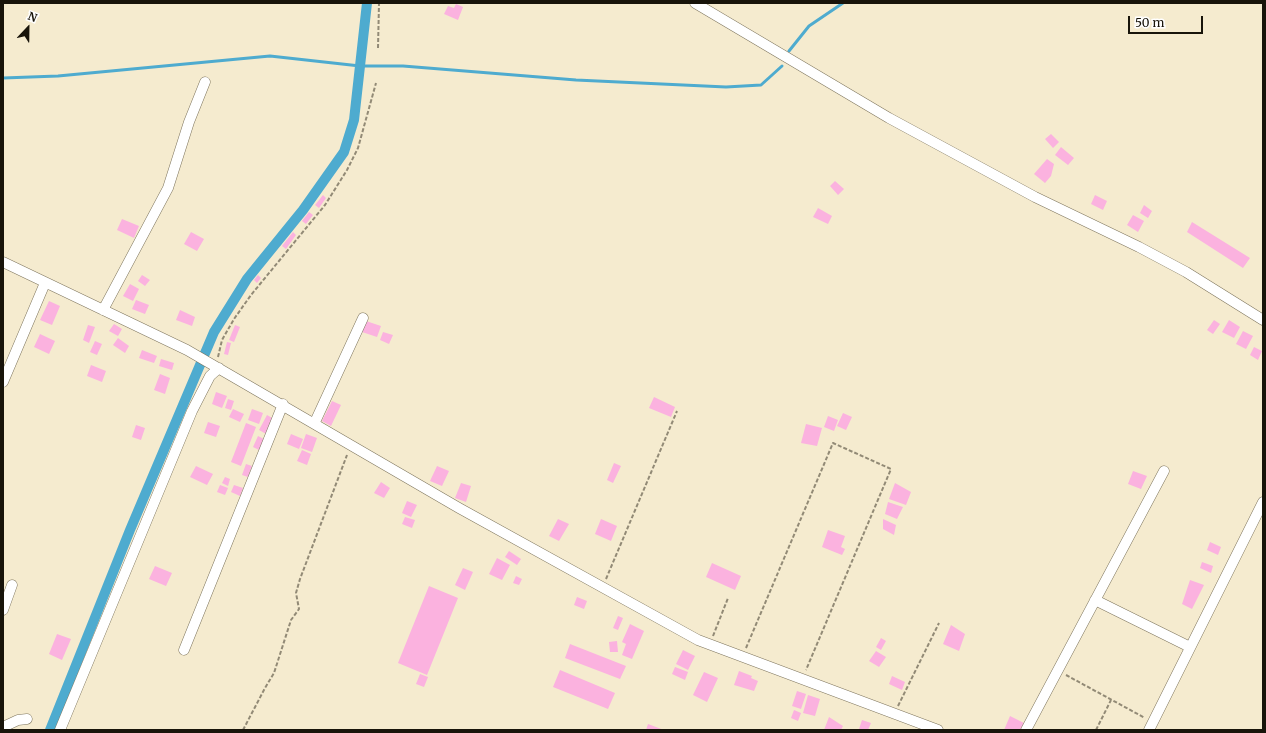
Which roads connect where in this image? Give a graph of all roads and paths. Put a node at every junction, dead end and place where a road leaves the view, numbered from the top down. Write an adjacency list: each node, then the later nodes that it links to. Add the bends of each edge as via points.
1 (379, 3): 3 (path)
2 (695, 3): 10 (street, via 889,118 1035,197 1186,272)
3 (378, 48)
4 (205, 82): 8 (street, via 168,188)
5 (376, 83): 11 (path, via 358,148 347,170 325,205 234,319 222,340)
6 (3, 262): 7 (street)
7 (45, 283): 8 (street); 12 (street)
8 (103, 310): 11 (street, via 187,350)
9 (363, 318): 15 (street)
10 (1263, 320)
11 (216, 367): 13 (street); 36 (street, via 192,411)
12 (3, 382)
13 (283, 404): 15 (street); 27 (street)
14 (677, 411): 20 (path)
15 (315, 422): 16 (street)
16 (351, 444): 20 (street, via 459,508); 37 (path, via 300,579 296,593 299,609 291,620 274,673)
17 (1164, 471): 22 (street)
18 (1263, 502): 26 (street)
19 (12, 585): 23 (street)
20 (603, 586): 25 (street)
21 (728, 598): 25 (path)
22 (1095, 600): 26 (street); 29 (street)
23 (3, 610)
24 (939, 623): 32 (path)
25 (709, 644): 28 (street)
26 (1190, 647): 34 (street)
27 (184, 650)
28 (742, 656): 30 (street); 30 (path, via 832,443 891,469)
29 (1057, 671): 31 (path); 39 (street)
30 (802, 678): 32 (street)
31 (1111, 700): 34 (path); 40 (path)
32 (894, 713): 38 (street)
33 (27, 719): 35 (street)
34 (1151, 726)
35 (3, 727)
36 (60, 730)
37 (243, 730)
38 (938, 730)
39 (1026, 730)
40 (1096, 730)

